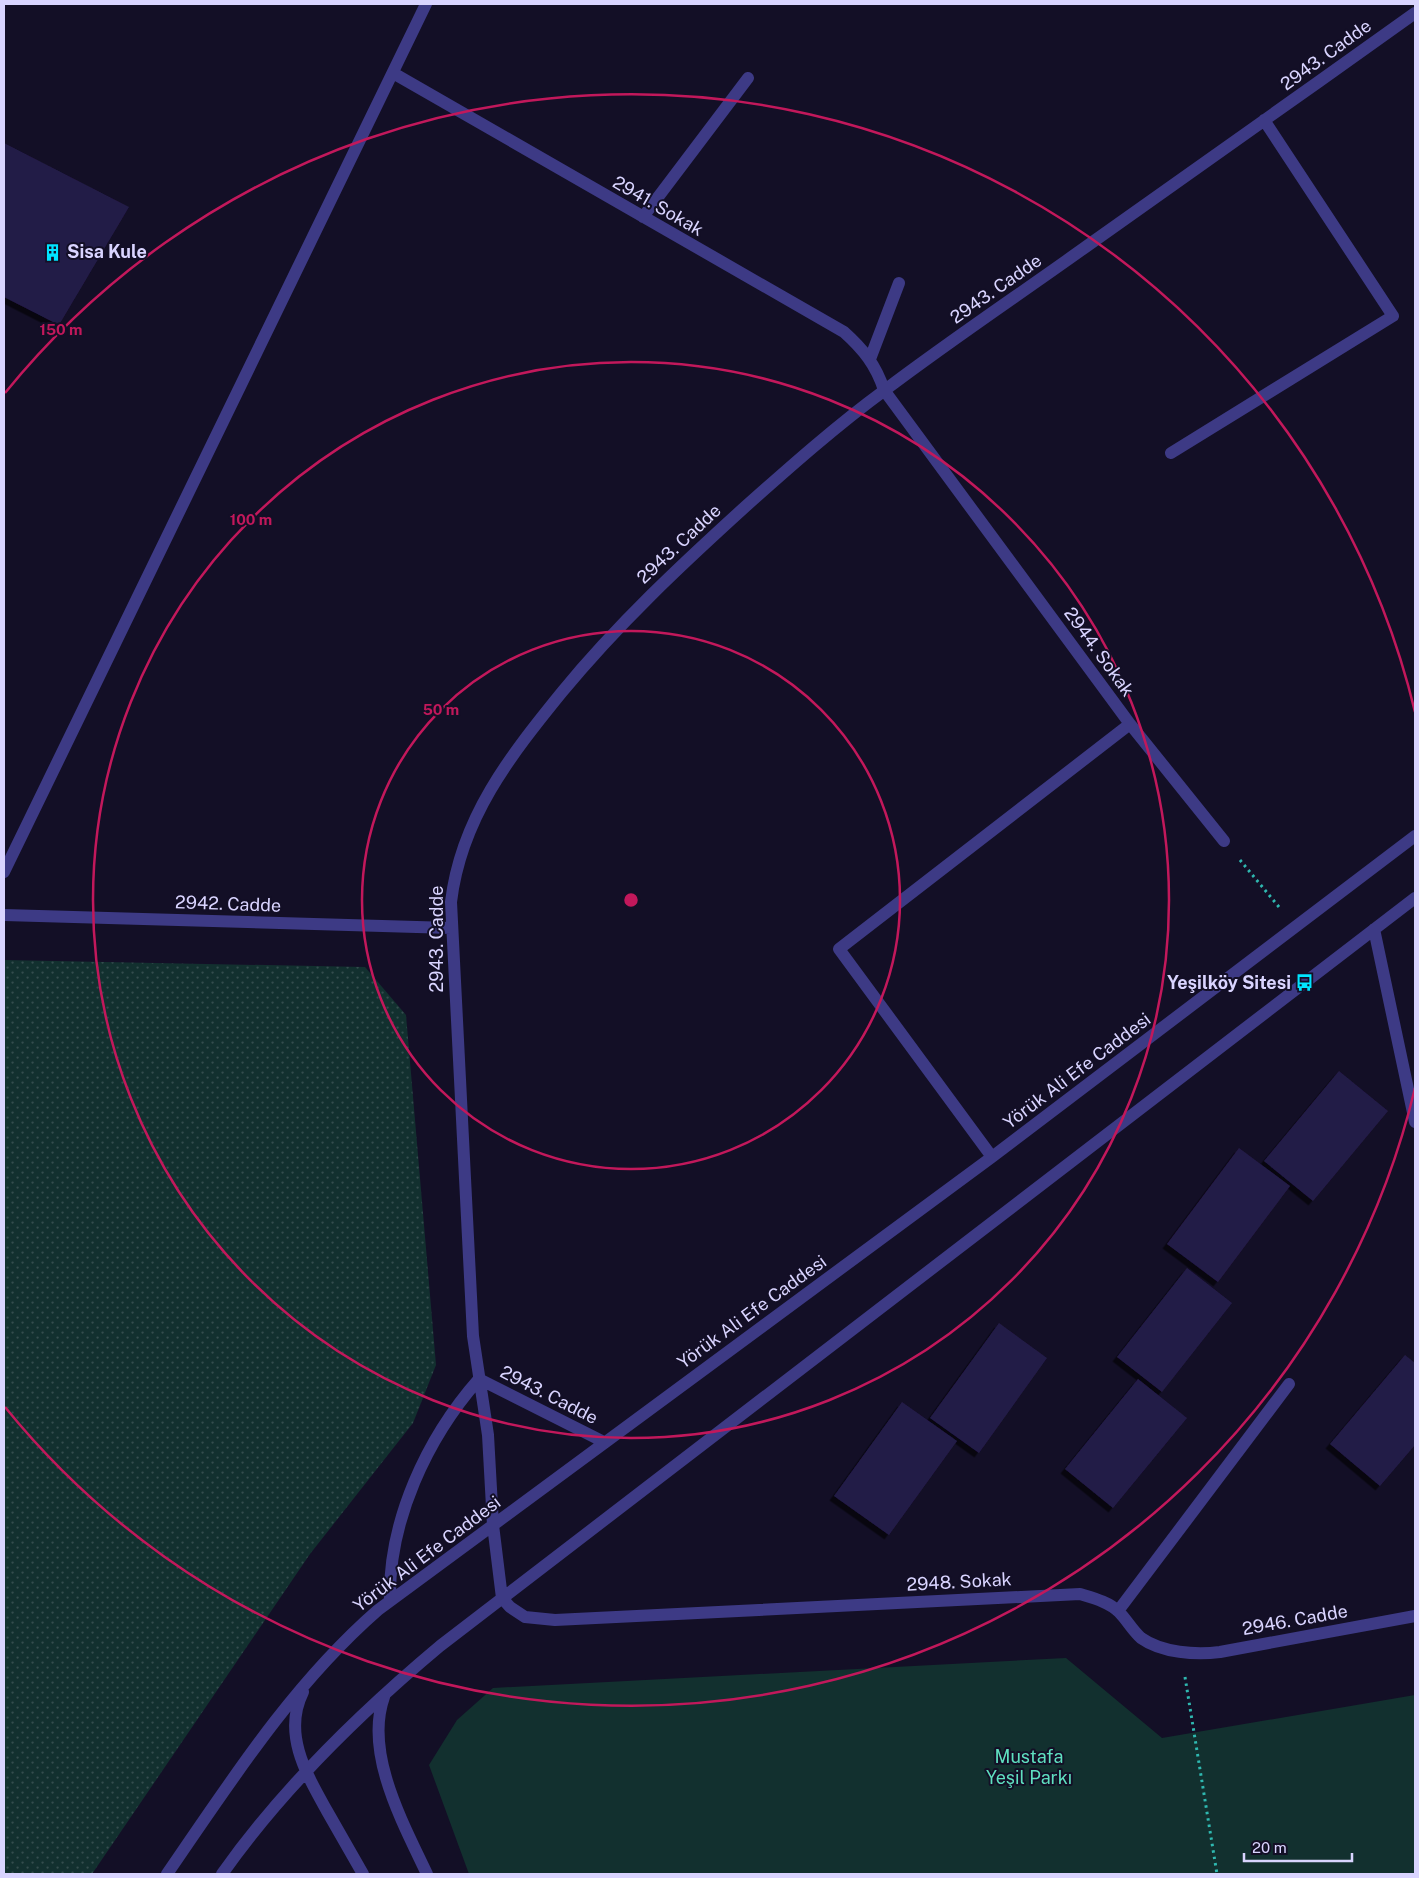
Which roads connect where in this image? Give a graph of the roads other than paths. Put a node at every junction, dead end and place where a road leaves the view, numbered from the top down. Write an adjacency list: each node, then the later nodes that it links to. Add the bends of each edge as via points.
1 (426, 4): 3 (street)
2 (1415, 12): 5 (street, 2943. Cadde)
3 (393, 73): 6 (street, 2941. Sokak); 14 (street)
4 (748, 78): 6 (street)
5 (1264, 120): 9 (street, 2943. Cadde); 10 (street, via 1393,316)
6 (643, 218): 8 (street, 2941. Sokak, via 844,332)
7 (899, 283): 8 (street)
8 (870, 359): 9 (street, 2941. Sokak)
9 (884, 390): 11 (street, 2944. Sokak); 17 (street, 2943. Cadde, via 777,479 638,606 527,734 499,774 465,842 455,871)
10 (1171, 453)
11 (1130, 724): 13 (street, 2944. Sokak); 20 (street, via 839,948)
12 (1415, 836): 20 (street, Yörük Ali Efe Caddesi)
13 (1224, 841)
14 (4, 872)
15 (1415, 898): 18 (street)
16 (4, 915): 17 (street, 2942. Cadde)
17 (451, 928): 21 (street, 2943. Cadde, via 473,1336)
18 (1374, 930): 19 (street); 25 (street)
19 (1415, 1122)
20 (992, 1157): 23 (street, Yörük Ali Efe Caddesi)
21 (479, 1379): 23 (street, 2943. Cadde); 24 (street, 2943. Cadde, via 488,1435); 26 (street, 2943. Cadde, via 444,1422 412,1490 397,1540)
22 (1289, 1384): 27 (street)
23 (604, 1442): 24 (street, Yörük Ali Efe Caddesi)
24 (493, 1525): 25 (street, 2943. Cadde); 26 (street, Yörük Ali Efe Caddesi)
25 (502, 1598): 27 (street, 2948. Sokak, via 525,1617 555,1620 1080,1594); 31 (street, via 440,1646)
26 (390, 1601): 30 (street, Yörük Ali Efe Caddesi, via 359,1627)
27 (1118, 1610): 29 (street, 2948. Sokak, via 1143,1639)
28 (1415, 1616): 29 (street, 2946. Cadde, via 1220,1652)
29 (1181, 1652)
30 (310, 1680): 32 (street, via 297,1706 295,1724); 33 (street, Yörük Ali Efe Caddesi, via 258,1742)
31 (384, 1696): 32 (street); 36 (street, via 377,1732 383,1764 397,1808)
32 (306, 1772): 34 (street); 35 (street)
33 (167, 1874)
34 (222, 1874)
35 (363, 1874)
36 (427, 1874)

